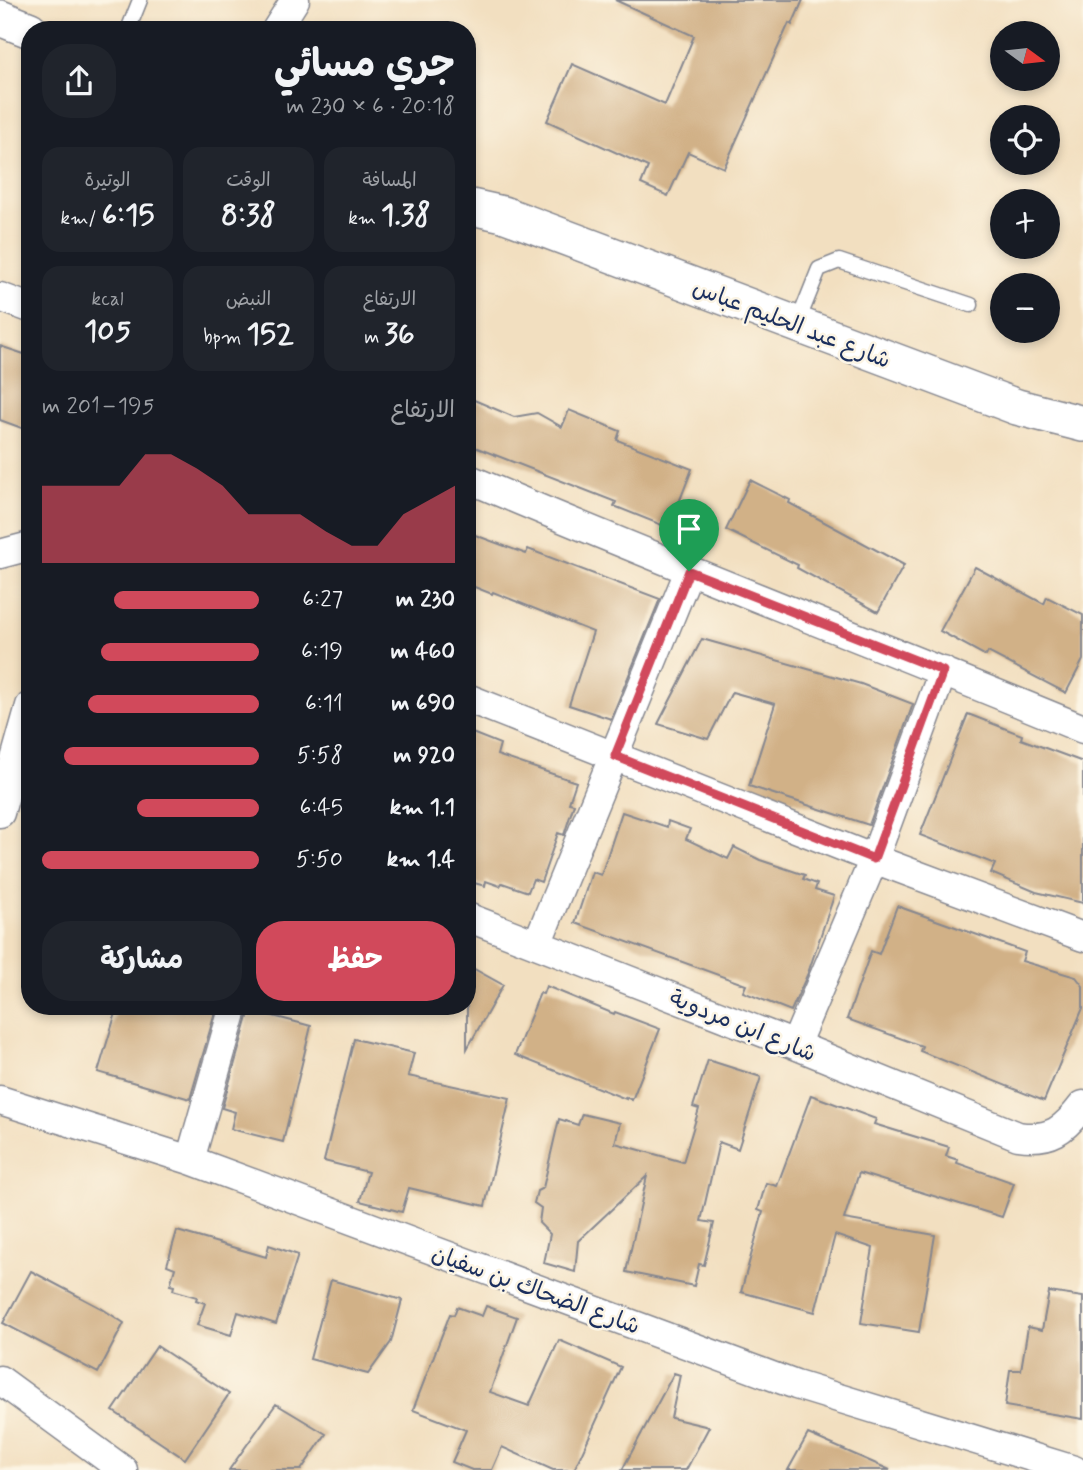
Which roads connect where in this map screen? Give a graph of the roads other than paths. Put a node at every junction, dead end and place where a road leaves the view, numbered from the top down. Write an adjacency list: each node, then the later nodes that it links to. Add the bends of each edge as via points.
1 (140, 0): 5 (lane)
2 (295, 0): 6 (street)
3 (304, 0): 7 (street)
4 (0, 18): 8 (street)
5 (132, 21)
6 (282, 21)
7 (298, 21)
8 (21, 26)
9 (476, 198): 11 (street, شارع عبد الحليم عباس)
10 (476, 208): 11 (street, شارع عبد الحليم عباس)
11 (503, 214): 15 (street, شارع عبد الحليم عباس)
12 (0, 297): 13 (street)
13 (21, 305)
14 (971, 305): 15 (lane, via 839,261 819,269)
15 (797, 325): 16 (street, شارع عبد الحليم عباس, via 1017,407)
16 (1083, 424)
17 (476, 482): 20 (street)
18 (21, 548): 19 (street)
19 (0, 554)
20 (689, 571): 21 (street); 25 (street)
21 (943, 671): 23 (street); 27 (street)
22 (476, 702): 25 (street)
23 (1083, 729)
24 (21, 743): 26 (street)
25 (615, 756): 27 (street); 30 (street)
26 (0, 813)
27 (874, 859): 29 (street); 32 (street)
28 (476, 920): 30 (street, شارع ابن مردوية)
29 (1083, 937)
30 (537, 944): 32 (street, شارع ابن مردوية)
31 (231, 1015): 35 (street)
32 (795, 1045): 34 (street, شارع ابن مردوية, via 1018,1136 1051,1135)
33 (0, 1100): 35 (street, شارع الضحاك بن سفيان)
34 (1083, 1105)
35 (190, 1160): 38 (street, شارع الضحاك بن سفيان, via 796,1385)
36 (0, 1380): 37 (street)
37 (123, 1470)
38 (1074, 1470)

